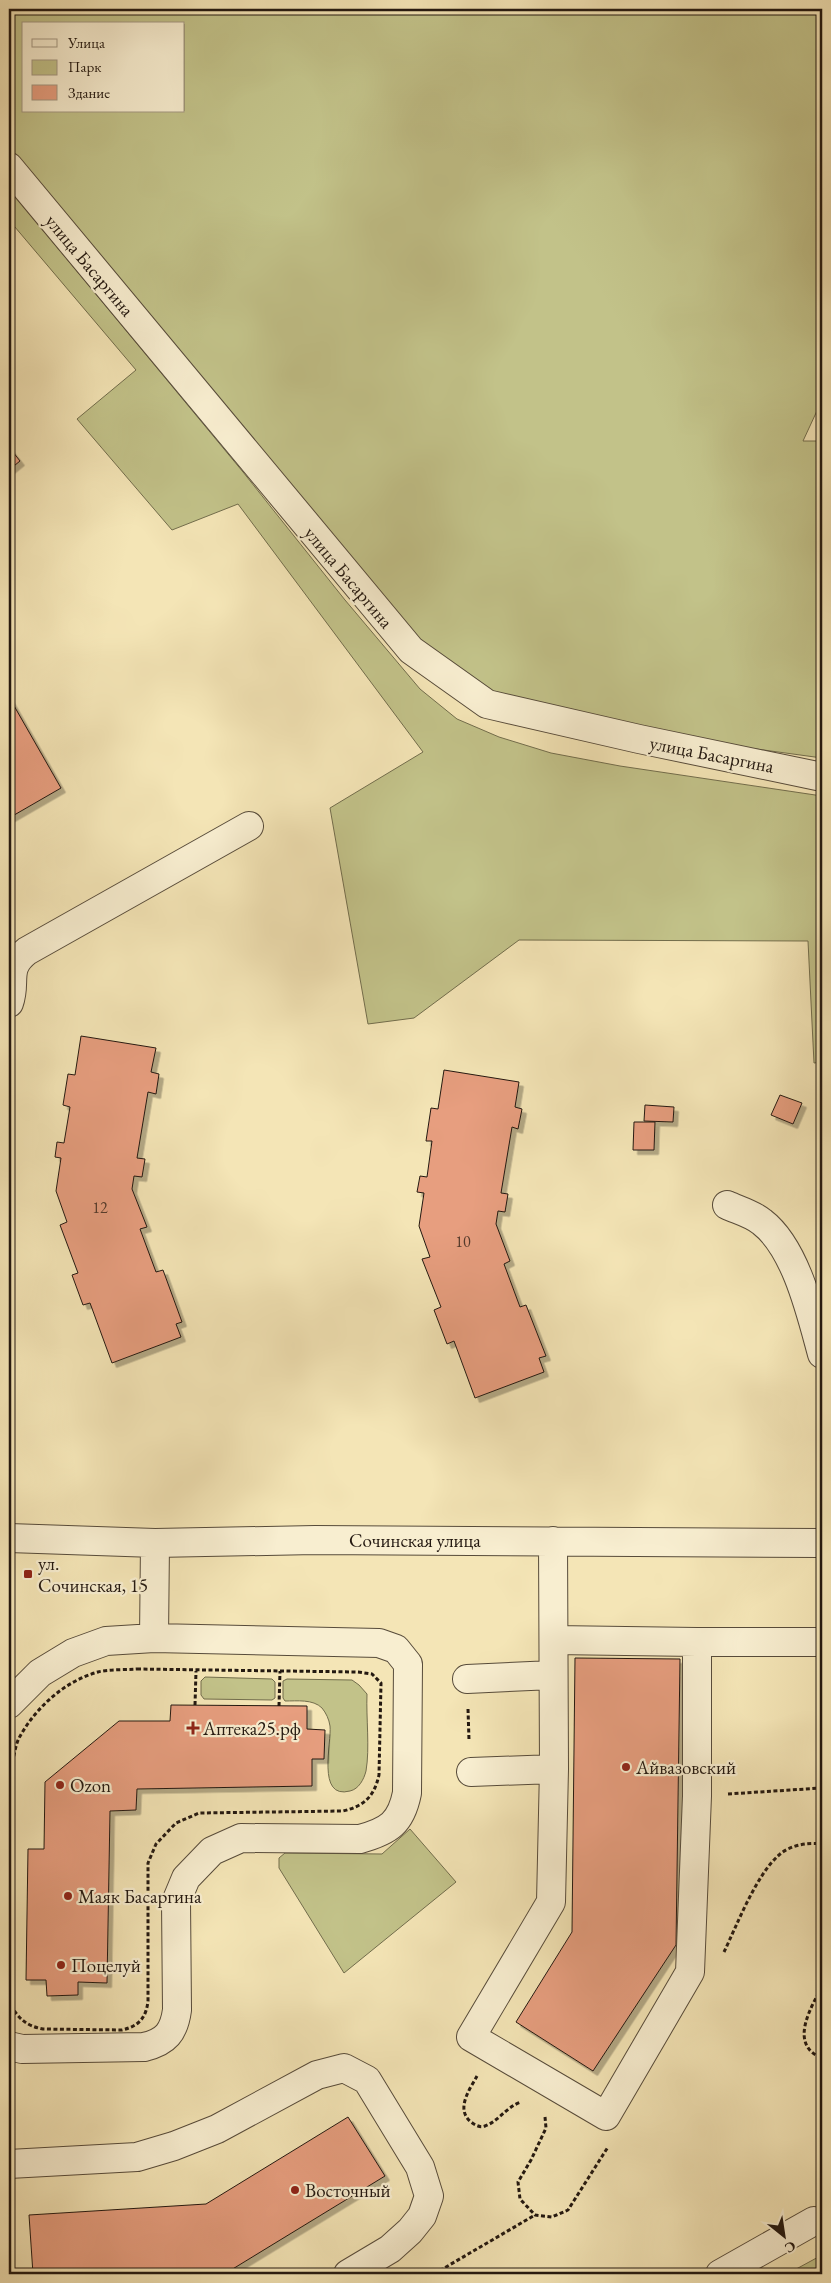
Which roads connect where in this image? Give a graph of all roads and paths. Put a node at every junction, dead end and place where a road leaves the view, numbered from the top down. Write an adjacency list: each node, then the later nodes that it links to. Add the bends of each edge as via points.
1 (9, 167): 2 (street, улица Басаргина, via 411,650 487,704)
2 (822, 777)
3 (249, 826): 4 (street, via 26,950 13,966)
4 (9, 1003)
5 (727, 1205): 6 (street, via 761,1220 776,1234 791,1262 811,1314)
6 (822, 1354)
7 (9, 1538): 9 (street, Сочинская улица)
8 (553, 1541): 9 (street, Сочинская улица); 10 (street, Сочинская улица); 12 (street)
9 (155, 1543): 11 (street)
10 (822, 1543)
11 (154, 1638): 19 (street, via 106,1641 73,1653 40,1673); 25 (street, via 379,1643 396,1649 408,1664 407,1793 403,1810 386,1830 360,1839 241,1838 212,1851 186,1878 176,1902 175,2025 168,2037 158,2044 144,2048 22,2049)
12 (554, 1640): 13 (street); 17 (street)
13 (697, 1642): 14 (street); 23 (street)
14 (822, 1642)
15 (137, 1669): 16 (path, via 100,1672 74,1681 52,1696 18,1739 11,1768 10,2004 19,2019 33,2028 122,2030 140,2022 148,2001 148,1863 156,1844 176,1823 199,1813 343,1811 356,1808 370,1798 380,1775 381,1683 372,1674)
16 (358, 1672)
17 (554, 1675): 18 (street); 20 (street)
18 (467, 1678): 21 (path)
19 (9, 1704)
20 (554, 1769): 21 (street); 23 (street, via 551,1902 471,2037 606,2116 690,1972)
21 (471, 1772)
22 (822, 1788): 23 (path)
23 (697, 1796)
24 (822, 1987): 26 (path, via 804,2024 809,2048)
25 (9, 2046)
26 (822, 2058)
27 (9, 2164): 30 (street, via 137,2157 217,2129 317,2075 344,2068 367,2080 420,2167 429,2196 422,2216 410,2231 390,2249)
28 (535, 2215): 31 (path)
29 (814, 2221): 32 (street)
30 (348, 2274)
31 (434, 2274)
32 (720, 2274)

